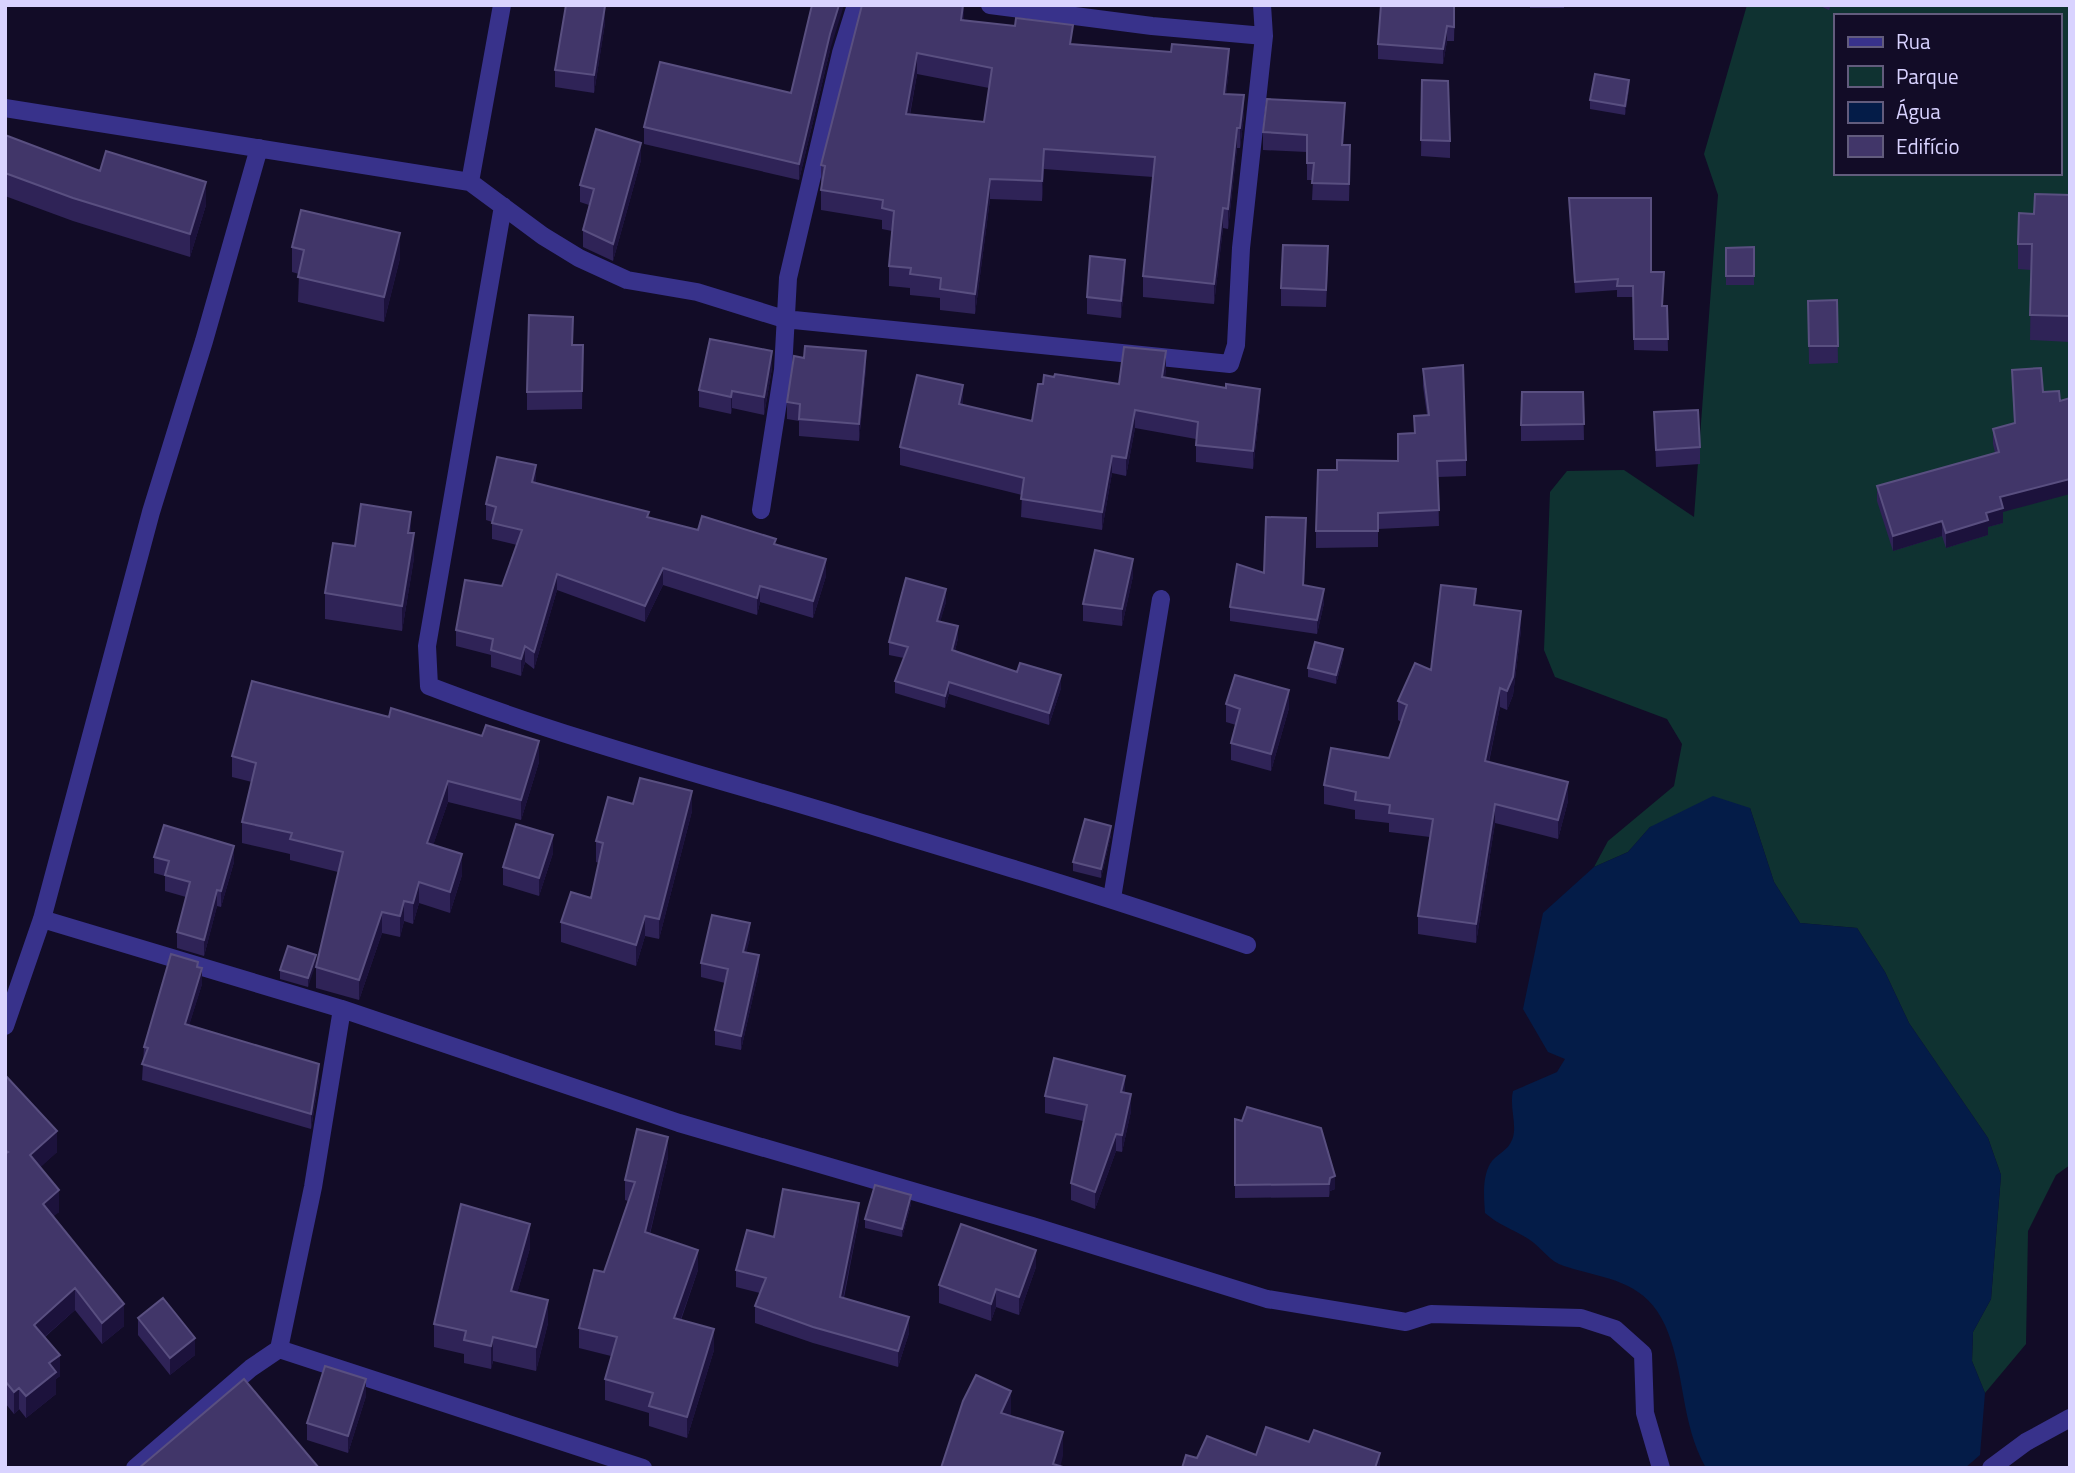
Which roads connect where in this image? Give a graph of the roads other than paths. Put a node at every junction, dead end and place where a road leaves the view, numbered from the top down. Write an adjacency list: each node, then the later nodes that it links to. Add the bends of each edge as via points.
1 (502, 5): 8 (street)
2 (856, 5): 10 (street, via 788,278)
3 (990, 5): 5 (street)
4 (1262, 5): 5 (street)
5 (1264, 36): 10 (street, via 1241,248 1236,345 1230,364)
6 (5, 108): 7 (street)
7 (258, 148): 8 (street); 14 (street, via 151,512)
8 (470, 182): 9 (street)
9 (503, 206): 10 (street, via 579,258 627,280 697,292); 13 (street, via 427,646 429,686 682,771)
10 (784, 319): 11 (street, via 783,370)
11 (761, 510)
12 (1161, 599): 13 (street)
13 (1112, 898): 15 (street)
14 (42, 919): 16 (street); 17 (street)
15 (1247, 945)
16 (342, 1009): 18 (street, via 313,1187); 22 (street, via 679,1123 1267,1299 1406,1322 1431,1314 1581,1318 1615,1329 1643,1354 1645,1413)
17 (5, 1026)
18 (279, 1349): 20 (street); 21 (street)
19 (2070, 1418): 23 (street)
20 (135, 1468)
21 (643, 1468)
22 (1661, 1468)
23 (1991, 1468)

